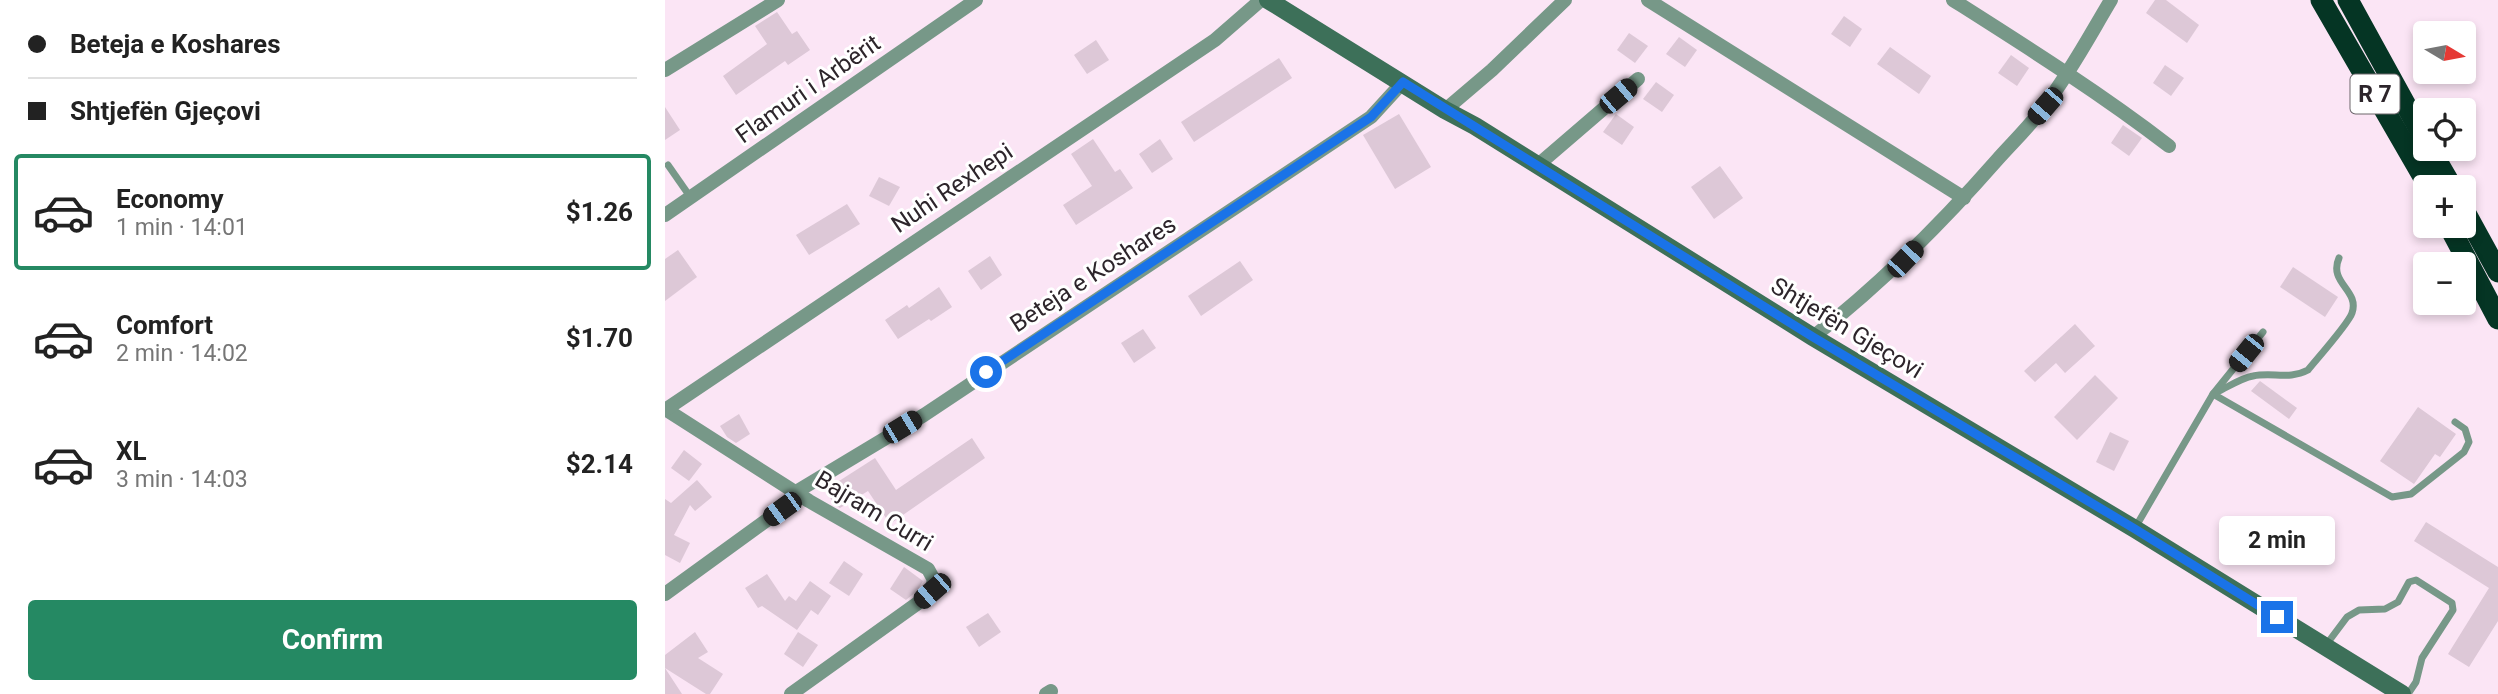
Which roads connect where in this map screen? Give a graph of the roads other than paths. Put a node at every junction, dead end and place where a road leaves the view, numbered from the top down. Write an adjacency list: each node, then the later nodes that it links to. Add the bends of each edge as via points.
1 (778, 0): 11 (street)
2 (976, 0): 22 (street, Flamuri i Arbërit)
3 (1261, 0): 32 (street, Nuhi Rexhepi, via 1215,40)
4 (1268, 0): 14 (street, Shtjefën Gjeçovi)
5 (1565, 0): 15 (street)
6 (1648, 0): 21 (street)
7 (1953, 0): 12 (street)
8 (2111, 0): 12 (street)
9 (2321, 0): 20 (highway, R 7)
10 (2349, 0): 16 (highway, R 7)
11 (665, 70)
12 (2068, 73): 17 (street); 21 (street)
13 (1638, 79): 19 (street)
14 (1403, 82): 15 (street, Shtjefën Gjeçovi); 34 (street, Beteja e Koshares, via 1361,124 924,415)
15 (1445, 110): 19 (street, Shtjefën Gjeçovi)
16 (2413, 118)
17 (2169, 146)
18 (668, 165): 22 (lane)
19 (1538, 165): 30 (street, Shtjefën Gjeçovi)
20 (2422, 175)
21 (1964, 198): 30 (street, via 1905,259)
22 (691, 199): 23 (street, Flamuri i Arbërit)
23 (665, 215)
24 (2476, 232): 27 (highway)
25 (2455, 238): 28 (highway)
26 (2339, 258): 31 (lane, via 2336,276 2353,300 2352,314 2308,370 2298,376 2251,376)
27 (2498, 272)
28 (2498, 319)
29 (2263, 332): 31 (lane)
30 (1813, 337): 35 (street, Shtjefën Gjeçovi)
31 (2213, 394): 33 (lane, via 2392,497 2411,494 2464,452 2469,442 2465,429); 35 (lane)
32 (665, 409): 34 (street, Bajram Curri)
33 (2455, 422)
34 (796, 492): 36 (street, Beteja e Koshares, via 782,509); 38 (street, Bajram Curri, via 928,569 934,580 932,591 918,603)
35 (2135, 529): 37 (street, Shtjefën Gjeçovi)
36 (665, 594)
37 (2325, 646): 39 (street, Shtjefën Gjeçovi); 40 (lane, via 2347,617 2359,610 2385,609 2398,602 2409,582 2416,580 2452,603 2453,610 2422,658)
38 (791, 694)
39 (2402, 694)
40 (2408, 694)

